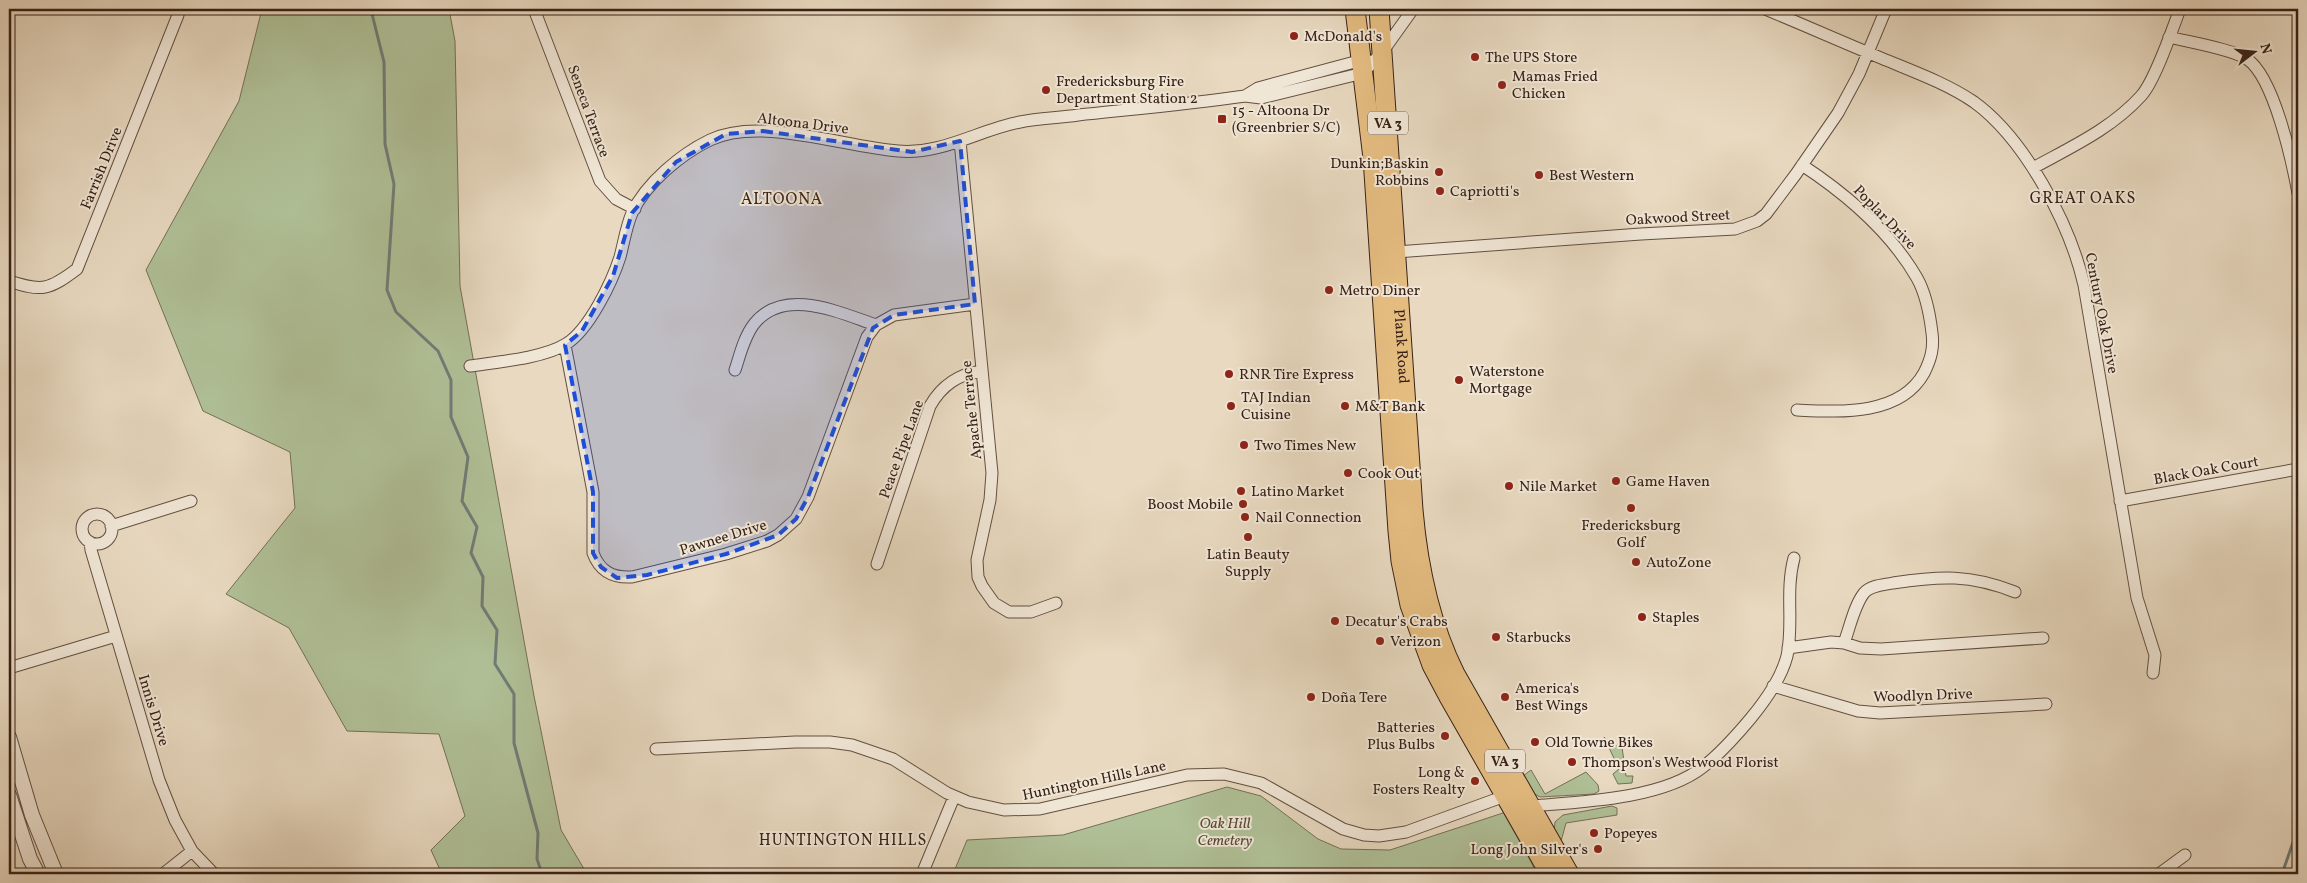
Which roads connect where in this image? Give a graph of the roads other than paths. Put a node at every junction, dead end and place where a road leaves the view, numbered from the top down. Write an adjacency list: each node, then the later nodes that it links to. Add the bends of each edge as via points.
1 (178, 9): 19 (street, Farrish Drive, via 77,268 46,288 31,288)
2 (534, 9): 17 (street, Seneca Terrace, via 600,181 616,199)
3 (1355, 9): 12 (highway, Plank Road / VA 3)
4 (1379, 9): 10 (highway, Plank Road / VA 3)
5 (1413, 9): 10 (street)
6 (1765, 9): 11 (street, Century Oak Drive)
7 (1886, 9): 11 (street, Oakwood Street)
8 (2180, 9): 9 (street)
9 (2169, 37): 15 (street, via 2142,95 2102,131); 16 (street, via 2247,59 2263,78 2276,105)
10 (1383, 51): 12 (street); 18 (highway, Plank Road / VA 3)
11 (1867, 52): 14 (street, Oakwood Street, via 1852,88); 15 (street, Century Oak Drive, via 1956,91 1974,103 1991,116)
12 (1363, 67): 13 (street, Altoona Drive, via 1260,98 1245,96 1033,120 993,128); 20 (highway, Plank Road / VA 3)
13 (960, 142): 17 (street, Altoona Drive, via 912,152 768,131 726,134 702,144 676,162); 21 (street, Apache Terrace)
14 (1802, 165): 18 (street, Oakwood Street, via 1766,214 1752,224 1735,229); 30 (street, Poplar Drive, via 1853,203 1906,261 1926,301 1933,351 1914,388 1903,397 1876,406 1830,411)
15 (2033, 168): 33 (street, Century Oak Drive, via 2072,241 2081,272)
16 (2298, 193)
17 (635, 209): 25 (street, Altoona Drive, via 613,276 582,331)
18 (1396, 252): 22 (highway, Plank Road / VA 3)
19 (9, 281)
20 (1382, 294): 22 (highway, via 1389,308); 24 (highway, Plank Road / VA 3)
21 (975, 304): 23 (street, via 902,313); 28 (street, Apache Terrace)
22 (1400, 316): 29 (highway, Plank Road / VA 3)
23 (876, 325): 25 (street, Pawnee Drive, via 864,345 808,497 792,523 767,541 726,554 617,578 606,572 593,553 592,492); 27 (street, via 815,306 791,304 779,307 754,324)
24 (1385, 344): 29 (highway, via 1394,348); 51 (highway, Plank Road / VA 3, via 1399,541 1410,605 1440,680)
25 (565, 345): 26 (street, Altoona Drive, via 522,358)
26 (470, 366)
27 (735, 370)
28 (982, 371): 37 (street, Peace Pipe Lane, via 952,380 936,395 930,406); 39 (street, Apache Terrace, via 992,488 978,560 978,576 994,603 1009,612 1031,612)
29 (1404, 375): 53 (highway, Plank Road / VA 3, via 1416,542 1427,599 1455,674)
30 (1797, 410)
31 (2298, 469): 33 (street, Black Oak Court)
32 (191, 500): 34 (street)
33 (2120, 501): 45 (street, Century Oak Drive, via 2137,598 2155,655)
34 (111, 526): 35 (street, via 108,539 100,544); 35 (street, via 102,516 89,517 82,529)
35 (90, 542): 40 (street, Innis Drive)
36 (1794, 558): 43 (street, via 1788,587)
37 (877, 564)
38 (2015, 592): 42 (street, via 1987,582 1940,576 1874,587 1864,593)
39 (1056, 603)
40 (116, 636): 44 (street); 54 (street, Innis Drive, via 159,780)
41 (2043, 638): 42 (street, via 1881,649)
42 (1844, 643): 43 (street)
43 (1788, 648): 46 (street, via 1784,666)
44 (9, 668)
45 (2153, 673)
46 (1773, 686): 47 (street, Woodlyn Drive, via 1858,711 1880,713); 53 (street, via 1741,730 1692,774 1658,788 1603,800)
47 (2046, 704)
48 (9, 737): 57 (street, via 32,815)
49 (656, 750): 52 (street, Huntington Hills Lane, via 794,742 852,745 894,759)
50 (9, 795): 56 (street)
51 (1505, 796): 52 (street, Huntington Hills Lane, via 1406,832 1379,836 1343,829 1261,783 1224,774 1187,775 1040,810 1004,810); 53 (street); 61 (highway, VA 3)
52 (954, 797): 60 (street)
53 (1531, 806): 62 (highway, VA 3)
54 (192, 851): 58 (street); 59 (street, Innis Drive)
55 (2185, 855): 63 (street)
56 (38, 874)
57 (56, 874)
58 (163, 874)
59 (214, 874)
60 (922, 874)
61 (1550, 874)
62 (1569, 874)
63 (2159, 874)

